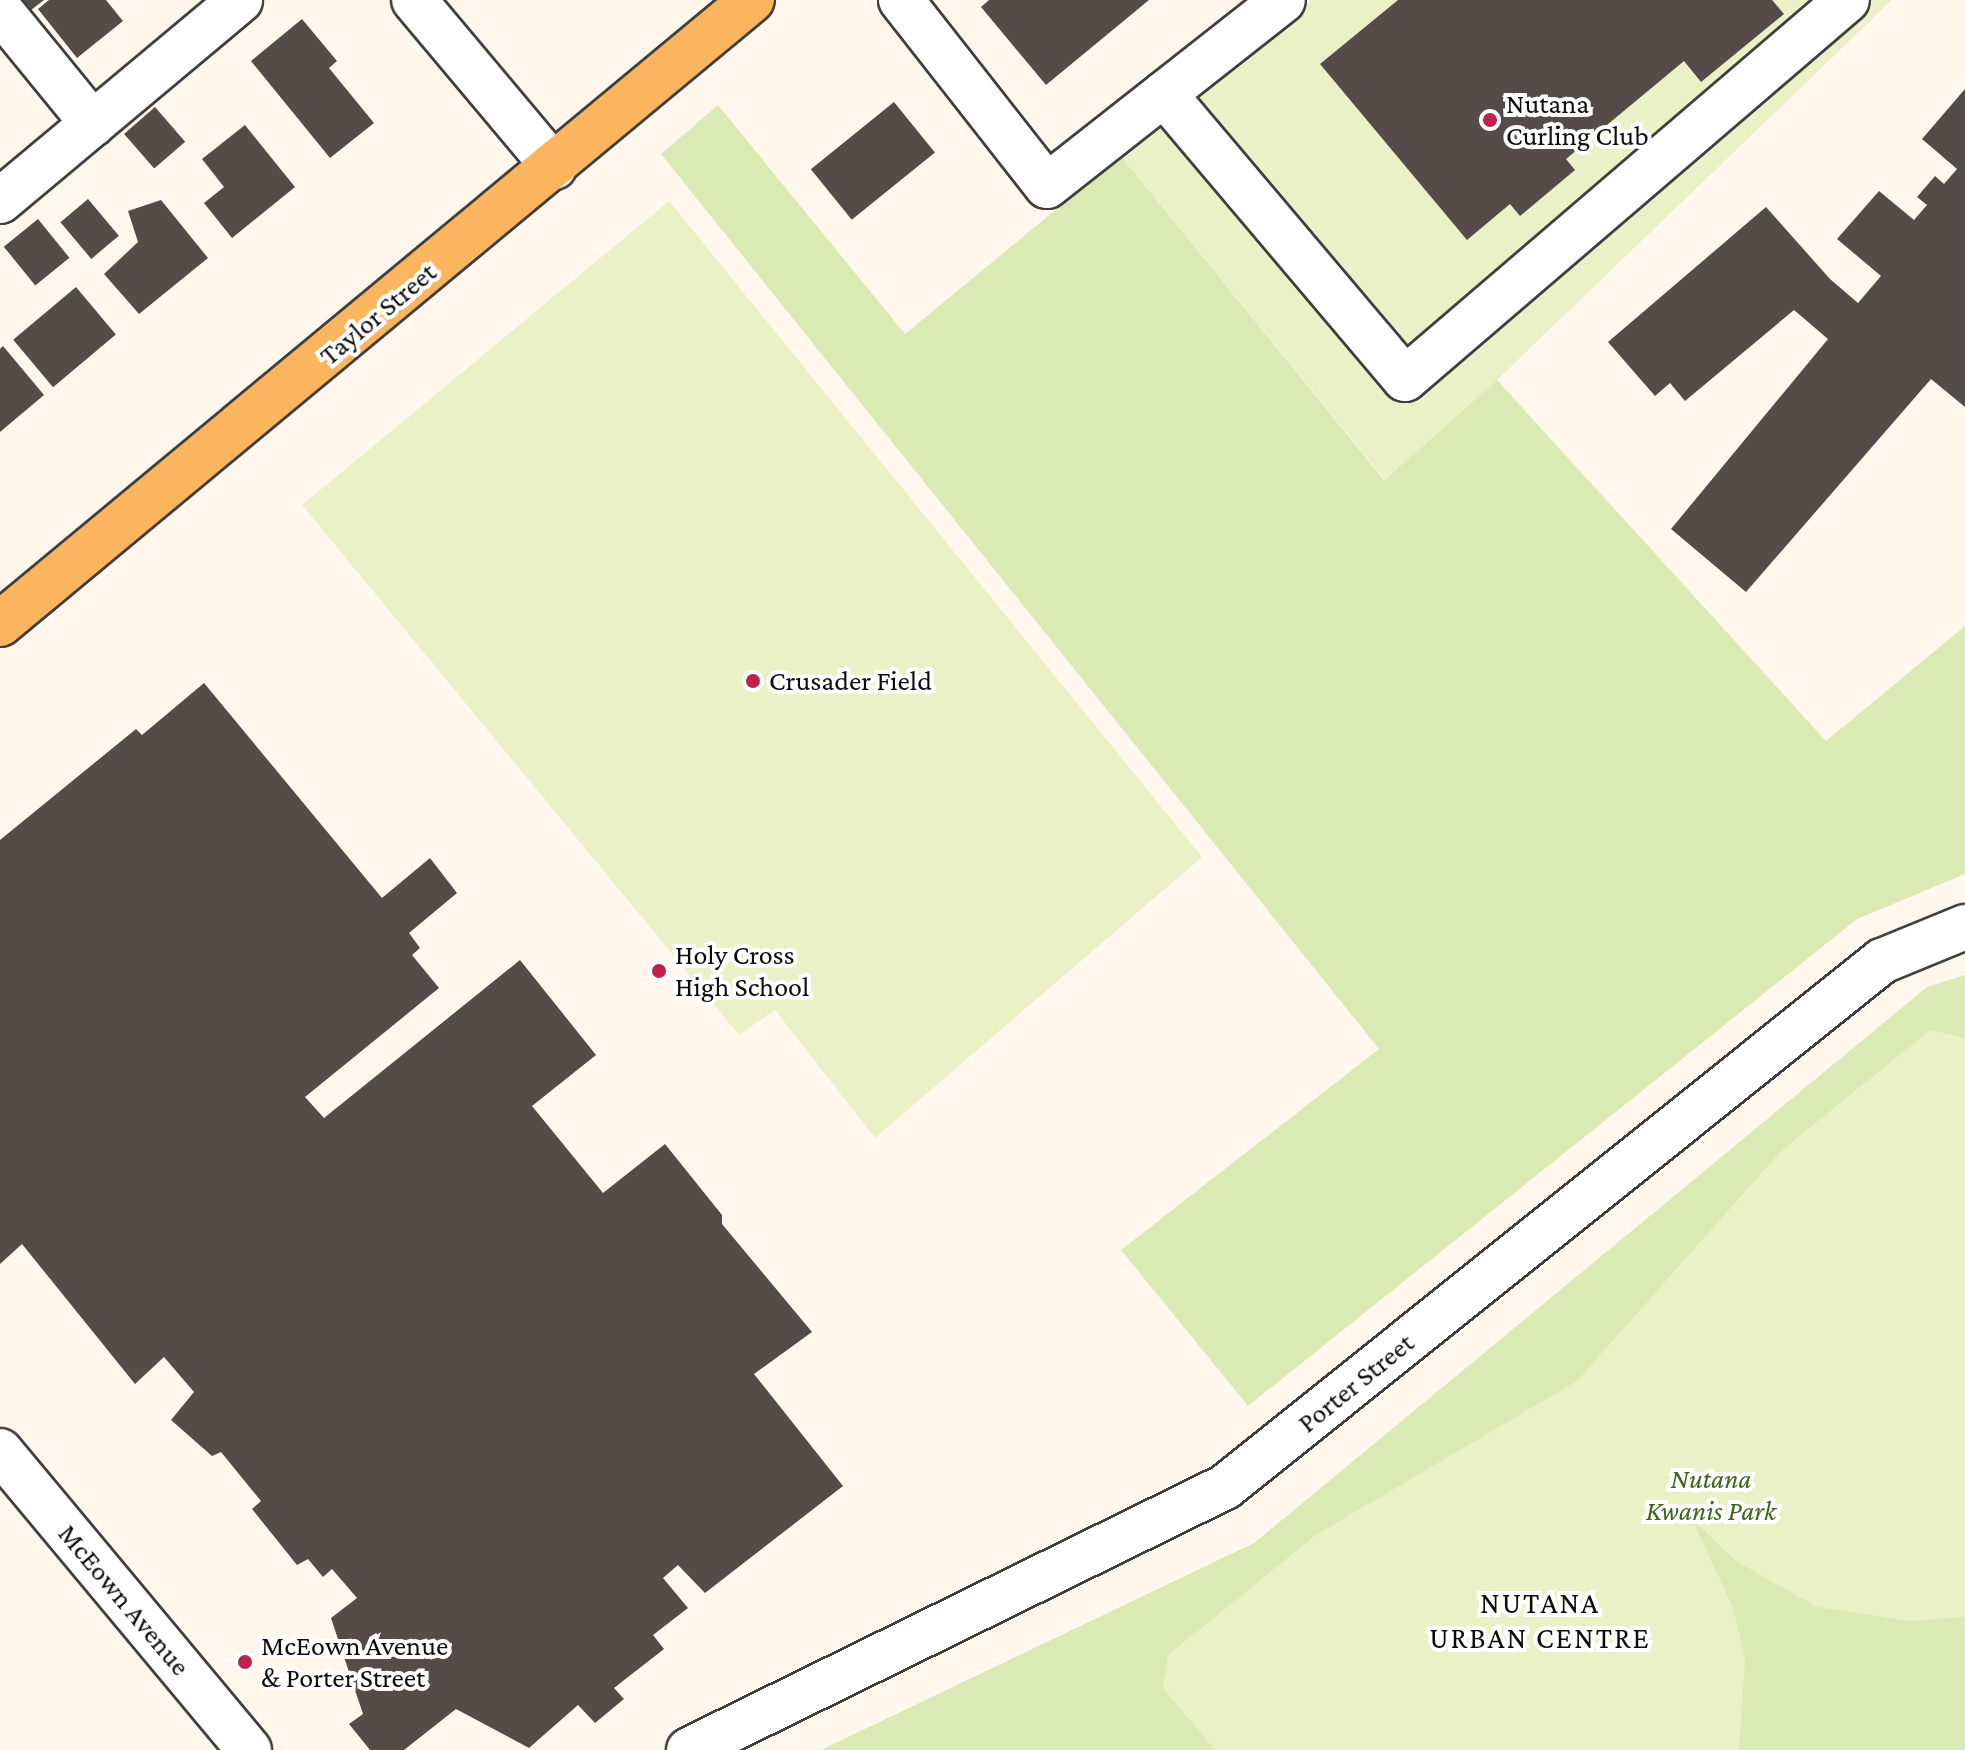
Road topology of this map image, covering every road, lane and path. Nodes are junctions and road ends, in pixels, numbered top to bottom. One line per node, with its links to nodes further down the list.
1 (240, 0): 9 (street)
2 (414, 0): 10 (street)
3 (752, 0): 10 (main road, Taylor Street)
4 (901, 0): 8 (street)
5 (1283, 0): 8 (street)
6 (1834, 4): 8 (street)
7 (0, 10): 9 (street)
8 (1164, 94)
9 (93, 124): 11 (street)
10 (554, 167): 12 (main road, Taylor Street)
11 (0, 201)
12 (0, 624)
13 (1965, 927): 16 (street, Porter Street)
14 (0, 1451): 15 (street, McEown Avenue)
15 (249, 1750)
16 (689, 1750)

